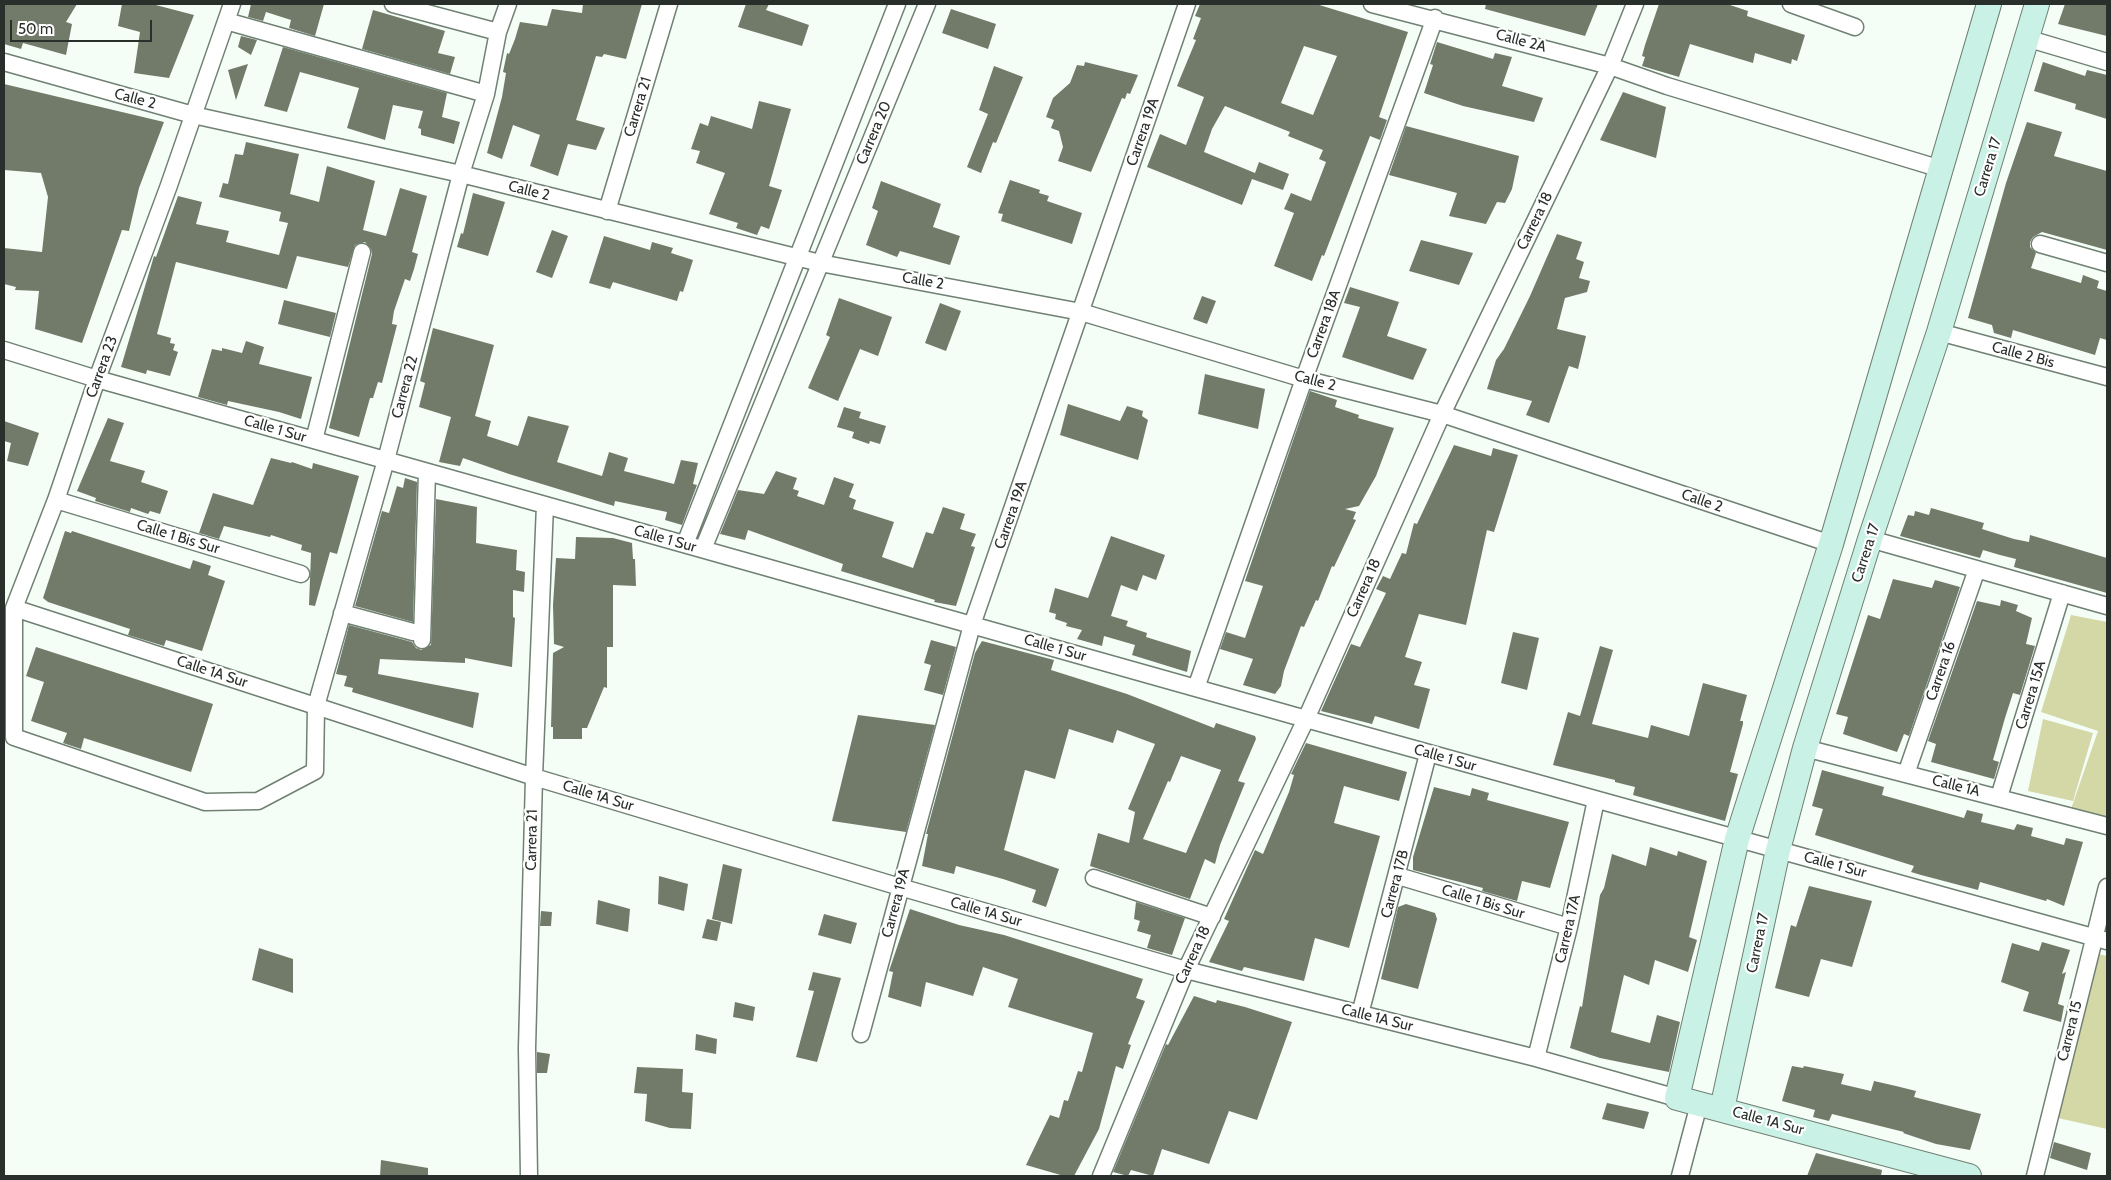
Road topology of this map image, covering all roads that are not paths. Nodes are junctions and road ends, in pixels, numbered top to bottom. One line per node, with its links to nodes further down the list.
1 (232, 4): 14 (street, Carrera 23)
2 (393, 4): 16 (street)
3 (508, 4): 16 (street, Carrera 22)
4 (669, 4): 25 (street, Carrera 21)
5 (897, 4): 28 (street, Carrera 20)
6 (927, 4): 29 (street, Carrera 20)
7 (1187, 4): 31 (street, Carrera 19A)
8 (1372, 4): 13 (street, Calle 2A)
9 (1635, 4): 20 (street, Carrera 18)
10 (1989, 4): 23 (street)
11 (2036, 4): 17 (street, Carrera 17)
12 (1797, 5): 15 (street)
13 (1435, 18): 20 (street, Calle 2A); 36 (street, Carrera 18A)
14 (226, 21): 21 (street); 22 (street, Carrera 23)
15 (1855, 27)
16 (498, 32): 21 (street, Carrera 22)
17 (2026, 38): 19 (street); 32 (street, Carrera 17)
18 (4, 62): 22 (street, Calle 2)
19 (2107, 62)
20 (1610, 66): 23 (street, Calle 2A); 37 (street, Carrera 18)
21 (486, 94): 24 (street, Carrera 22)
22 (193, 115): 24 (street, Calle 2); 35 (street, Carrera 23)
23 (1941, 169): 45 (street)
24 (461, 174): 25 (street, Calle 2); 39 (street, Carrera 22)
25 (607, 211): 28 (street, Calle 2)
26 (2040, 244): 30 (street)
27 (362, 252): 38 (street)
28 (799, 258): 29 (street, Calle 2); 44 (street, Carrera 20)
29 (820, 263): 31 (street, Calle 2); 46 (street, Carrera 20)
30 (2107, 263)
31 (1081, 312): 36 (street, Calle 2); 53 (street, Carrera 19A)
32 (1939, 332): 34 (street, Calle 2 Bis); 43 (street, Carrera 17)
33 (4, 350): 35 (street, Calle 1 Sur)
34 (2107, 377)
35 (97, 379): 38 (street, Calle 1 Sur); 41 (street, Carrera 23)
36 (1304, 379): 37 (street, Calle 2); 54 (street, Carrera 18A)
37 (1442, 414): 45 (street, Calle 2); 56 (street, Carrera 18)
38 (314, 440): 39 (street, Calle 1 Sur)
39 (386, 460): 40 (street, Calle 1 Sur); 52 (street, Carrera 22)
40 (427, 472): 42 (street, Calle 1 Sur); 52 (street)
41 (56, 500): 48 (street, Calle 1 Bis Sur); 51 (street, Carrera 23)
42 (545, 505): 44 (street, Calle 1 Sur); 61 (street, Carrera 21)
43 (1870, 540): 47 (street); 57 (street, Carrera 17)
44 (685, 544): 46 (street, Calle 1 Sur)
45 (1831, 544): 65 (street)
46 (703, 549): 53 (street, Calle 1 Sur)
47 (1977, 569): 49 (street); 60 (street, Carrera 16)
48 (301, 574)
49 (2062, 593): 50 (street); 62 (street, Carrera 15A)
50 (2107, 606)
51 (14, 608): 55 (street, Calle 1A Sur); 59 (street, Carrera 23)
52 (342, 613): 55 (street, Carrera 22)
53 (972, 625): 54 (street, Calle 1 Sur); 69 (street, Carrera 19A)
54 (1196, 688): 56 (street, Calle 1 Sur)
55 (316, 706): 59 (street, Carrera 22); 61 (street, Calle 1A Sur)
56 (1306, 719): 58 (street, Calle 1 Sur); 71 (street, Carrera 18)
57 (1805, 748): 60 (street, Calle 1A); 66 (street, Carrera 17)
58 (1428, 754): 63 (street, Calle 1 Sur); 67 (street, Carrera 17B)
59 (315, 771)
60 (1906, 774): 62 (street, Calle 1A)
61 (534, 777): 69 (street, Calle 1A Sur); 80 (street, Carrera 21)
62 (1999, 797): 64 (street, Calle 1A)
63 (1596, 800): 65 (street, Calle 1 Sur); 72 (street, Carrera 17A)
64 (2107, 826)
65 (1737, 839): 66 (street, Calle 1 Sur); 78 (street)
66 (1778, 850): 73 (street, Calle 1 Sur); 79 (street, Carrera 17)
67 (1398, 876): 72 (street, Calle 1 Bis Sur); 75 (street, Carrera 17B)
68 (1094, 878): 71 (street)
69 (900, 887): 74 (street, Calle 1A Sur); 76 (street, Carrera 19A)
70 (2107, 887): 73 (street, Carrera 15)
71 (1212, 917): 74 (street, Carrera 18)
72 (1569, 927): 77 (street, Carrera 17A)
73 (2100, 939): 84 (street, Carrera 15)
74 (1186, 970): 75 (street, Calle 1A Sur); 81 (street, Carrera 18)
75 (1360, 1014): 77 (street, Calle 1A Sur)
76 (861, 1034)
77 (1536, 1058): 78 (street, Calle 1A Sur)
78 (1688, 1101): 79 (street, Calle 1A Sur); 82 (street)
79 (1722, 1109): 83 (street, Calle 1A Sur)
80 (529, 1176)
81 (1101, 1176)
82 (1680, 1176)
83 (1969, 1176)
84 (2034, 1176)

